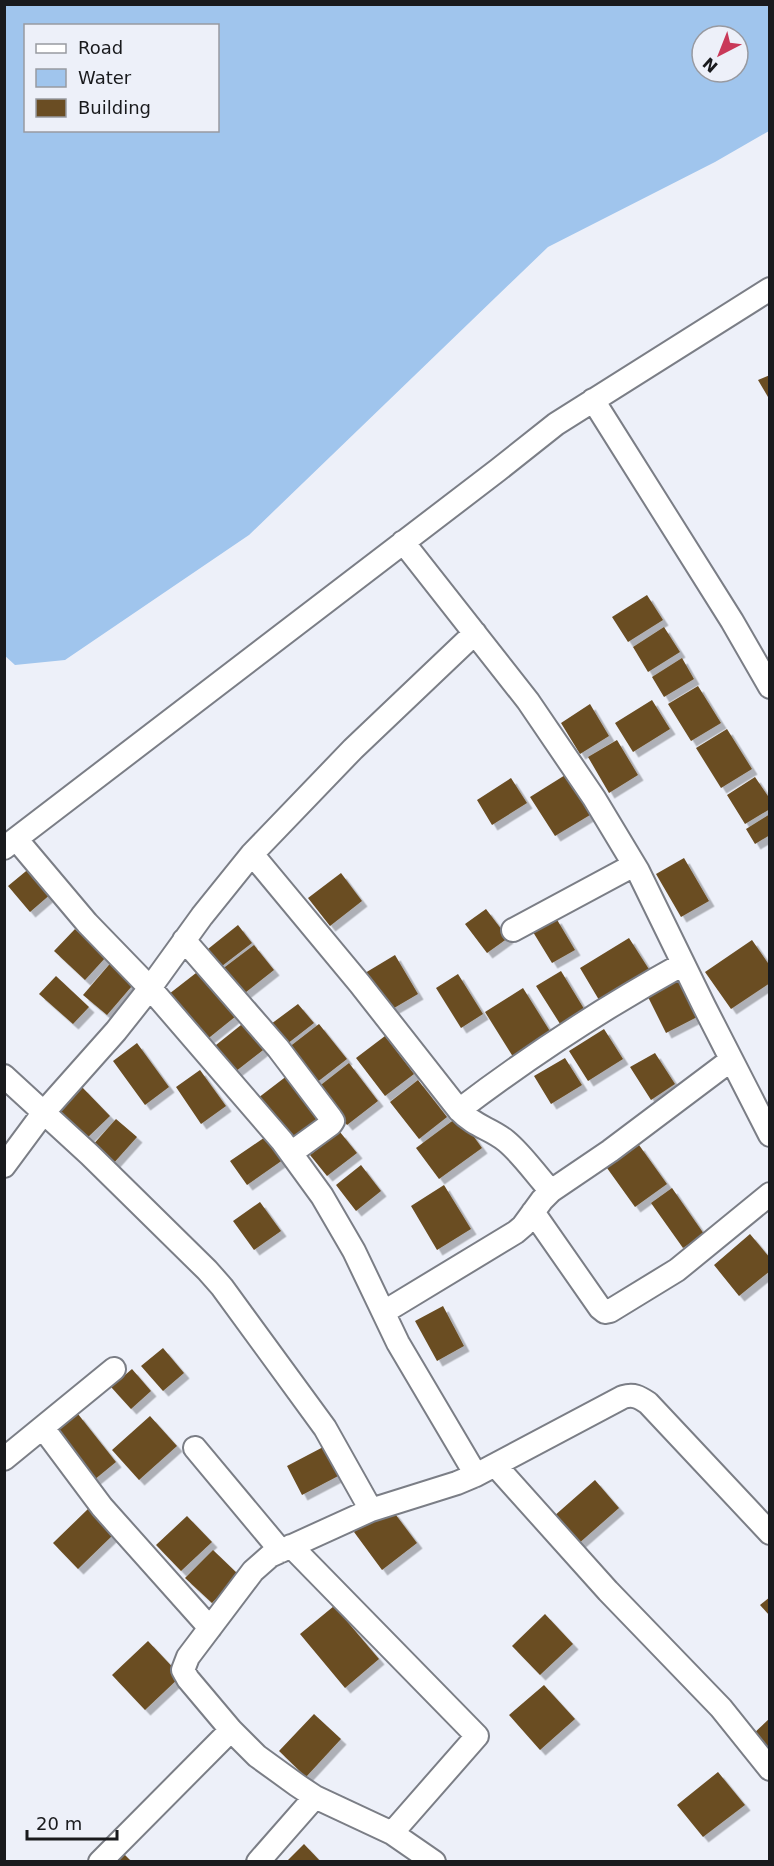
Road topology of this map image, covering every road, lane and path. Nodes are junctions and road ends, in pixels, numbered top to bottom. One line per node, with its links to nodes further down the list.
1 (770, 289): 2 (street)
2 (593, 400): 3 (street); 5 (street)
3 (403, 542): 4 (street); 6 (street)
4 (475, 633): 7 (street); 8 (street)
5 (770, 687)
6 (11, 844): 12 (street)
7 (252, 854): 10 (street); 15 (street)
8 (634, 865): 9 (street); 11 (street)
9 (513, 930)
10 (184, 940): 12 (street); 18 (street)
11 (683, 964): 13 (street); 15 (street)
12 (150, 988): 16 (street); 18 (street)
13 (731, 1060): 17 (street); 20 (street)
14 (4, 1076): 16 (street)
15 (459, 1110): 20 (street)
16 (44, 1112): 19 (street); 29 (street)
17 (770, 1135)
18 (291, 1153): 23 (street)
19 (4, 1166)
20 (551, 1191): 22 (street)
21 (770, 1194): 22 (street)
22 (533, 1212): 23 (street)
23 (384, 1312): 28 (street)
24 (114, 1369): 25 (street)
25 (43, 1428): 27 (street); 32 (street)
26 (195, 1448): 31 (street)
27 (4, 1459)
28 (485, 1470): 29 (street); 30 (street); 34 (street)
29 (371, 1510): 31 (street)
30 (770, 1533)
31 (286, 1548): 32 (street); 36 (street)
32 (210, 1628): 33 (street)
33 (231, 1730): 35 (street); 37 (street)
34 (770, 1769)
35 (315, 1797): 36 (street); 38 (street)
36 (392, 1833): 39 (street)
37 (100, 1862)
38 (258, 1862)
39 (434, 1862)

